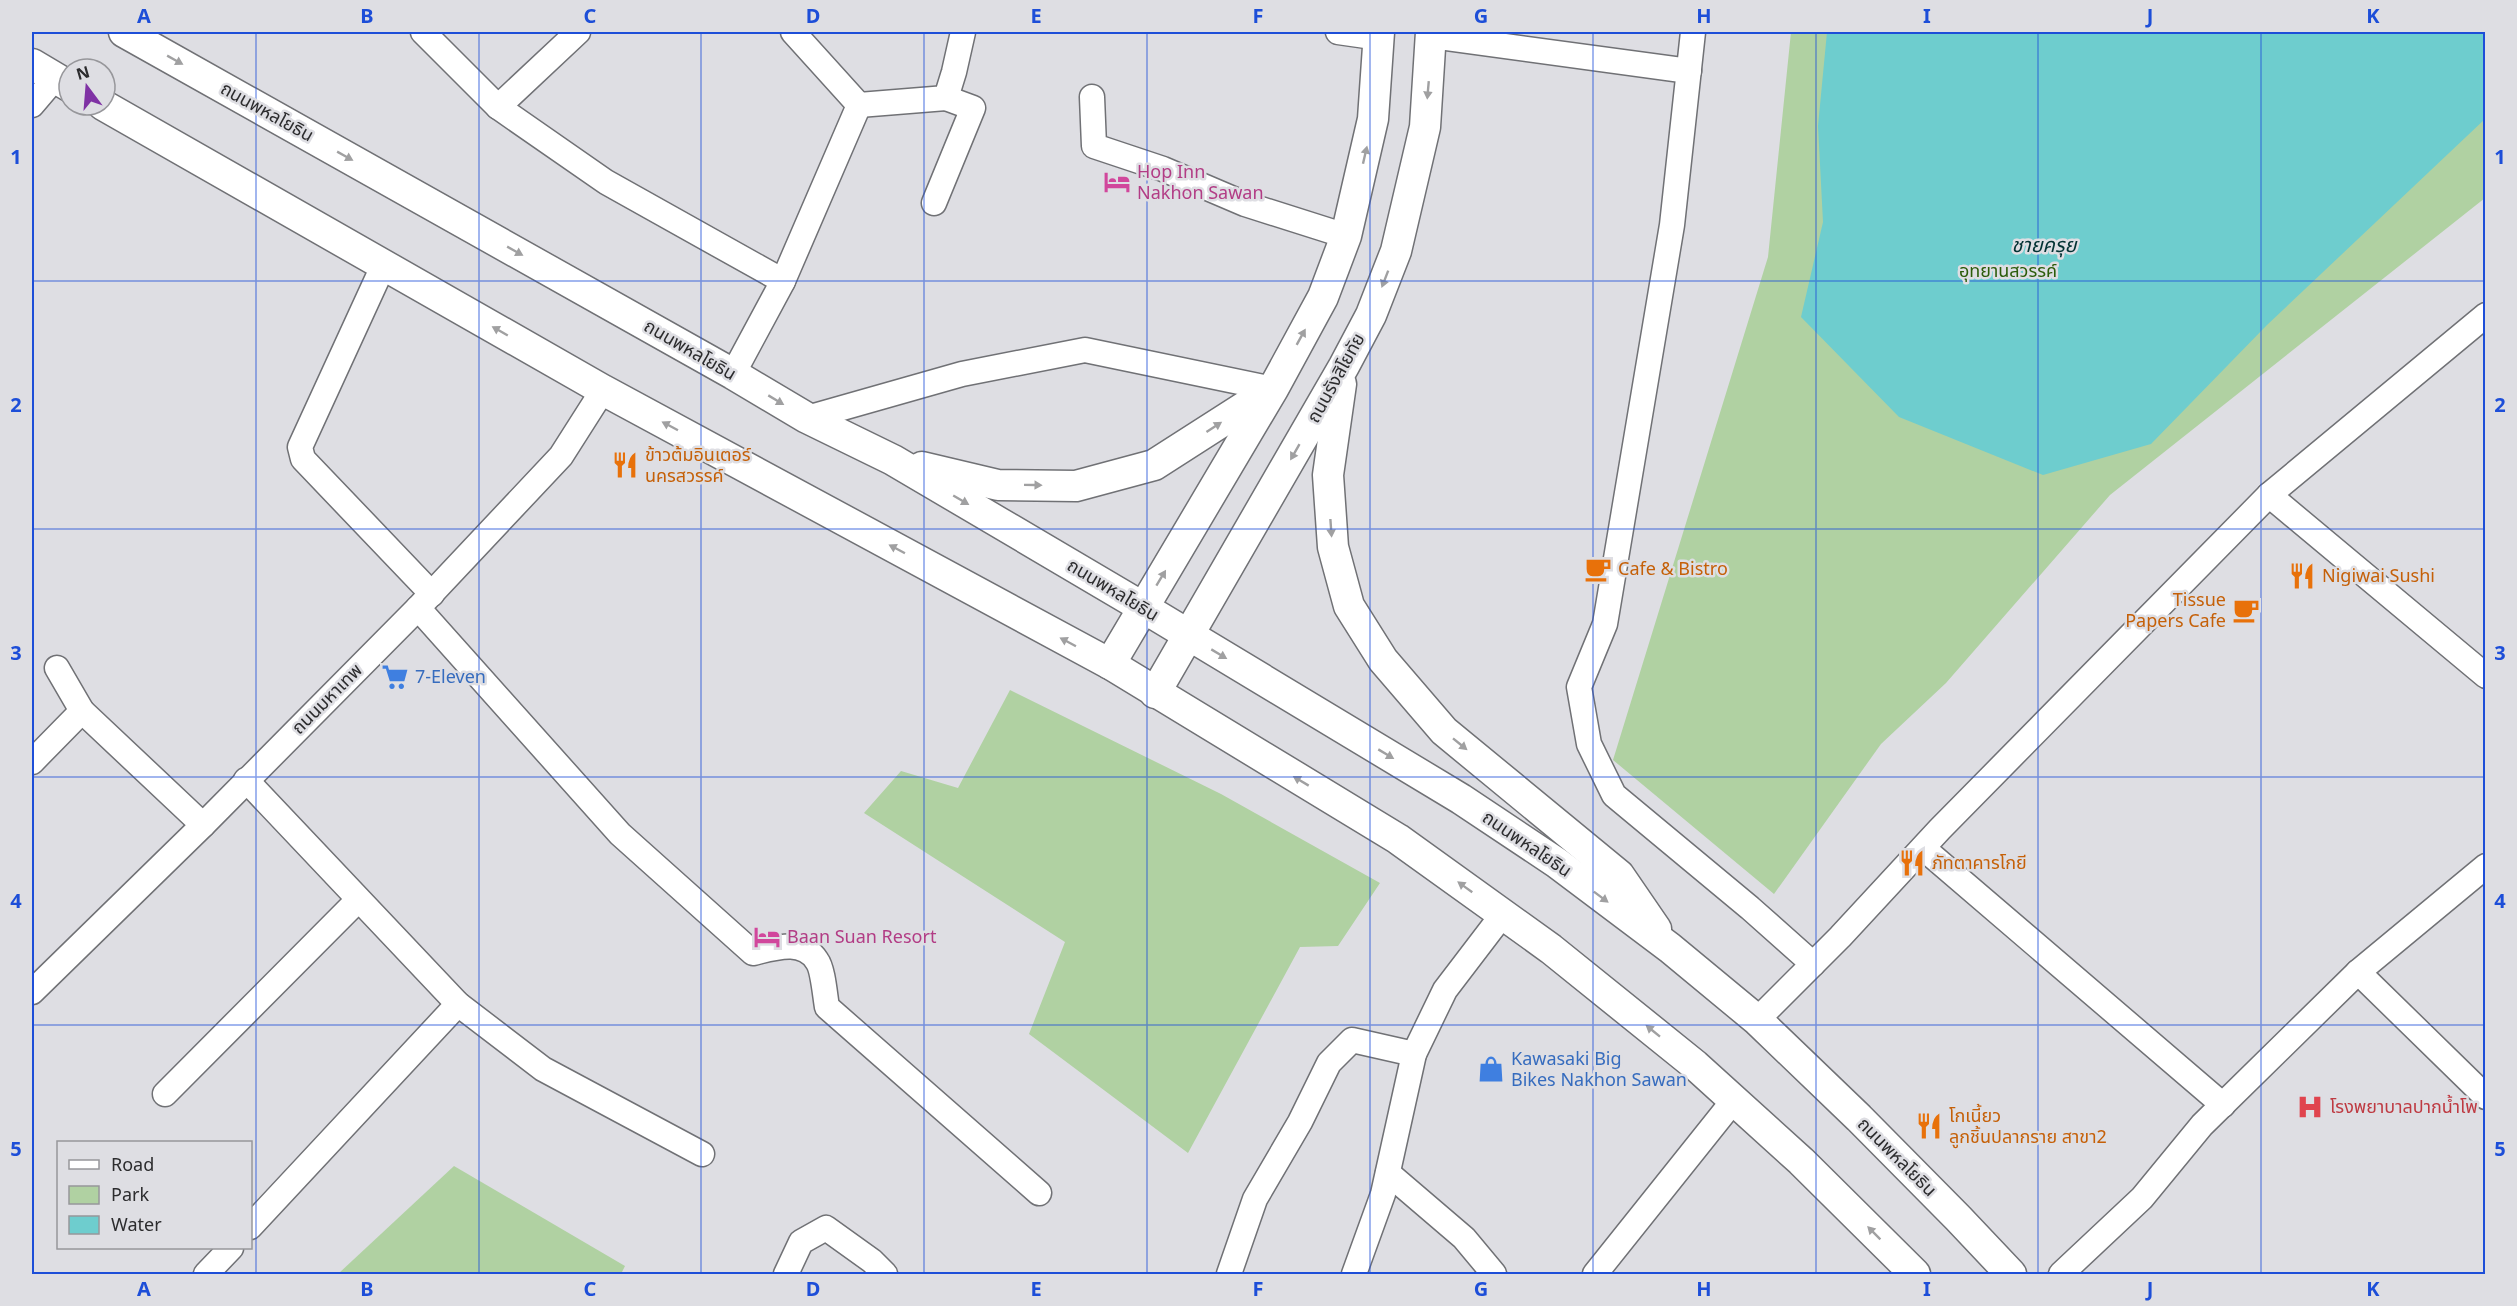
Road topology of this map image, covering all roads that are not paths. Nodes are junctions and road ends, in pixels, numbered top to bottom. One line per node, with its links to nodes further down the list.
1 (124, 32): 24 (main road, ถนนพหลโยธิน, one-way to 24)
2 (423, 32): 16 (street)
3 (578, 32): 16 (street)
4 (793, 32): 15 (street)
5 (963, 32): 13 (street)
6 (1338, 32): 9 (street)
7 (1693, 32): 10 (street)
8 (1432, 34): 10 (street); 23 (main road, ถนนรังสิโยทัย, one-way to 23)
9 (1380, 35): 19 (main road, one-way to 9)
10 (1689, 71): 46 (street)
11 (52, 76): 14 (street)
12 (1092, 97): 19 (street)
13 (946, 98): 15 (street); 18 (street)
14 (32, 105)
15 (859, 105): 21 (street)
16 (498, 107): 21 (street)
17 (117, 113): 20 (main road)
18 (934, 202)
19 (1346, 236): 25 (main road, one-way to 19)
20 (384, 264): 26 (main road, one-way to 20); 30 (street)
21 (783, 281): 24 (street)
22 (2486, 315): 29 (street)
23 (1344, 366): 32 (main road, ถนนรังสิโยทัย, one-way to 32); 45 (main road, one-way to 45)
24 (733, 374): 27 (main road, ถนนพหลโยธิน, one-way to 27)
25 (1273, 389): 27 (street); 28 (main road, one-way to 25); 31 (main road, one-way to 25)
26 (603, 390): 30 (street, ถนนมหาเทพ); 33 (main road, one-way to 26)
27 (807, 418): 28 (main road, ถนนพหลโยธิน)
28 (893, 460): 31 (main road, ถนนพหลโยธิน, one-way to 31)
29 (2269, 495): 35 (street); 41 (street)
30 (425, 601): 39 (street, ถนนมหาเทพ); 58 (street)
31 (1144, 608): 32 (main road, ถนนพหลโยธิน); 33 (main road)
32 (1188, 636): 36 (main road, ถนนรังสิโยทัย); 45 (main road, ถนนพหลโยธิน, one-way to 45)
33 (1110, 664): 36 (main road)
34 (57, 668): 37 (street)
35 (2486, 676)
36 (1155, 693): 44 (main road, one-way to 36)
37 (82, 711): 38 (street); 40 (street)
38 (32, 762)
39 (246, 780): 40 (street, ถนนมหาเทพ); 43 (street)
40 (203, 825): 48 (street, ถนนมหาเทพ)
41 (1923, 848): 46 (street); 55 (street)
42 (2486, 866): 47 (street)
43 (358, 900): 49 (street); 52 (street)
44 (1503, 914): 51 (street); 54 (main road, one-way to 44)
45 (1670, 948): 50 (main road, ถนนพหลโยธิน)
46 (1813, 964): 50 (street)
47 (2358, 972): 53 (street); 55 (street)
48 (32, 992)
49 (458, 1004): 56 (street); 59 (street)
50 (1757, 1020): 69 (main road, ถนนพหลโยธิน)
51 (1414, 1054): 57 (street); 64 (street)
52 (165, 1094)
53 (2486, 1097)
54 (1734, 1100): 67 (street); 68 (main road, one-way to 54)
55 (2223, 1105): 70 (street)
56 (702, 1154)
57 (1388, 1173): 65 (street); 66 (street)
58 (1039, 1193)
59 (252, 1225)
60 (230, 1249): 61 (street)
61 (206, 1275)
62 (786, 1275): 63 (street)
63 (885, 1275)
64 (1229, 1275)
65 (1354, 1275)
66 (1494, 1275)
67 (1595, 1275)
68 (1916, 1275)
69 (2011, 1275)
70 (2061, 1275)

